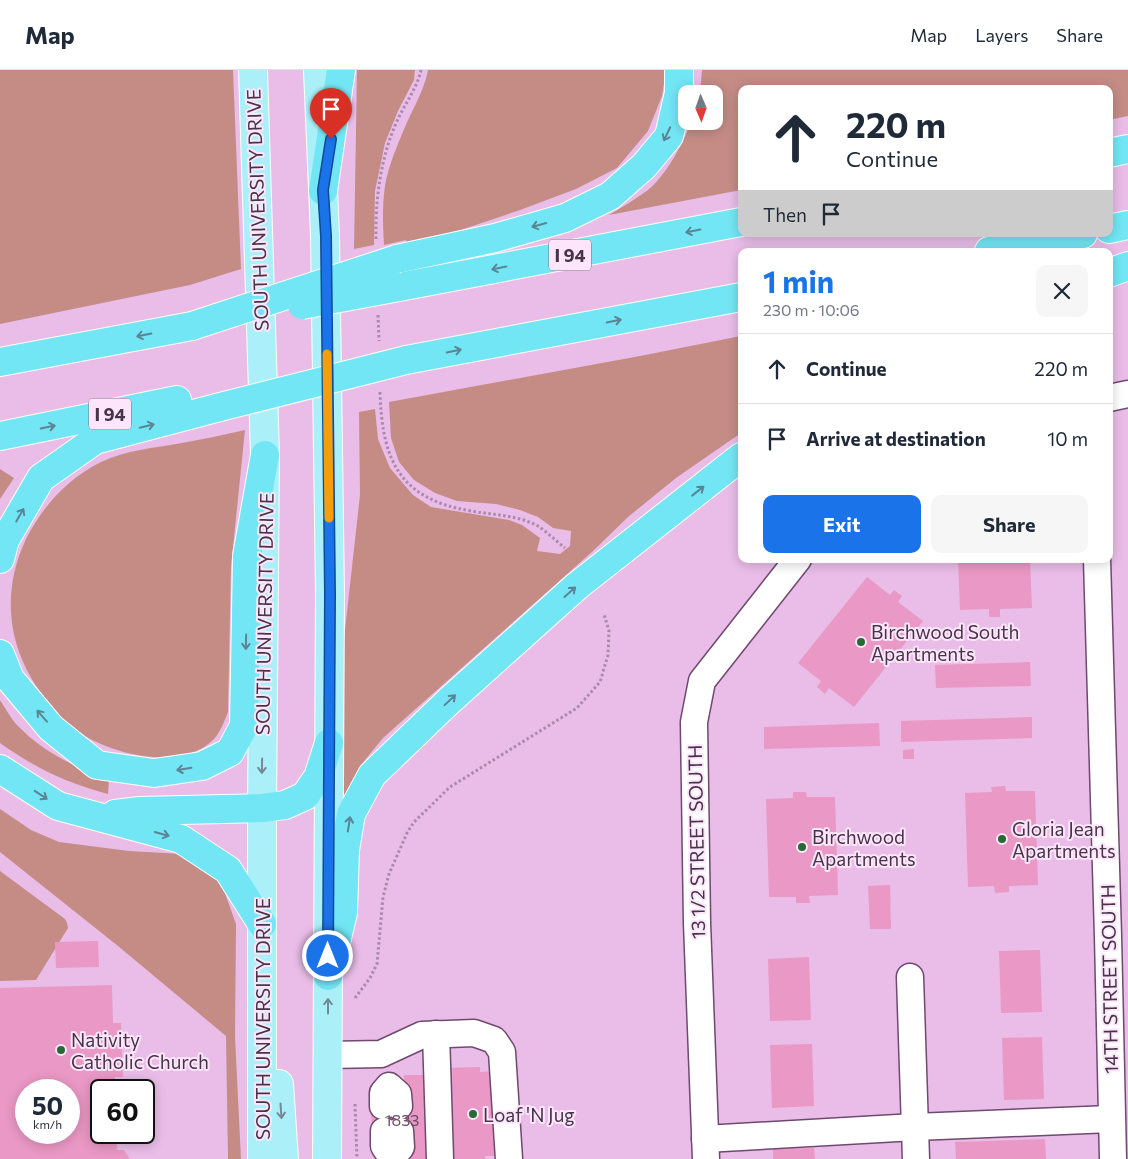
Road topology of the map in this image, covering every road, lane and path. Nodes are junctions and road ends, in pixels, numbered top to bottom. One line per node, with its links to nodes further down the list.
1 (252, 70): 22 (main road, SOUTH UNIVERSITY DRIVE)
2 (318, 70): 7 (main road)
3 (341, 70): 7 (highway)
4 (679, 70): 16 (highway, one-way to 16, bridge)
5 (1128, 149): 6 (highway)
6 (1113, 152)
7 (323, 190): 29 (main road)
8 (738, 223): 16 (highway, I 94, one-way to 16, bridge)
9 (1128, 225): 10 (highway)
10 (1113, 228)
11 (1066, 237): 12 (highway)
12 (1006, 248)
13 (1128, 266): 14 (highway)
14 (1113, 272)
15 (738, 298): 20 (highway, I 94, one-way to 15, bridge)
16 (192, 326): 17 (highway, I 94, one-way to 17)
17 (0, 362)
18 (1128, 394): 19 (street)
19 (1113, 397)
20 (220, 400): 21 (highway, I 94, one-way to 20); 24 (highway, one-way to 20)
21 (0, 436)
22 (265, 455): 28 (highway, one-way to 28); 31 (main road, SOUTH UNIVERSITY DRIVE, one-way to 31)
23 (738, 459): 34 (highway, one-way to 23)
24 (0, 559)
25 (795, 563): 43 (street, 13 1/2 STREET SOUTH)
26 (1097, 563): 41 (street, 14TH STREET SOUTH)
27 (604, 614): 36 (path)
28 (0, 654)
29 (329, 743): 31 (highway); 34 (main road)
30 (0, 769): 32 (highway, one-way to 32)
31 (262, 808): 32 (highway); 33 (main road, SOUTH UNIVERSITY DRIVE)
32 (98, 816): 33 (highway, one-way to 33)
33 (262, 924): 44 (main road, SOUTH UNIVERSITY DRIVE); 45 (main road, one-way to 45)
34 (328, 976): 39 (main road, one-way to 34)
35 (910, 978): 42 (street)
36 (354, 1006)
37 (436, 1034): 38 (street); 49 (street); 50 (street)
38 (389, 1050): 39 (street); 48 (street)
39 (328, 1055): 46 (main road)
40 (355, 1102): 47 (path)
41 (1112, 1119): 42 (street); 52 (street, 14TH STREET SOUTH)
42 (915, 1127): 43 (street); 51 (street)
43 (706, 1149)
44 (262, 1159)
45 (284, 1159)
46 (327, 1159)
47 (357, 1159)
48 (392, 1159)
49 (440, 1159)
50 (509, 1159)
51 (916, 1159)
52 (1113, 1159)

